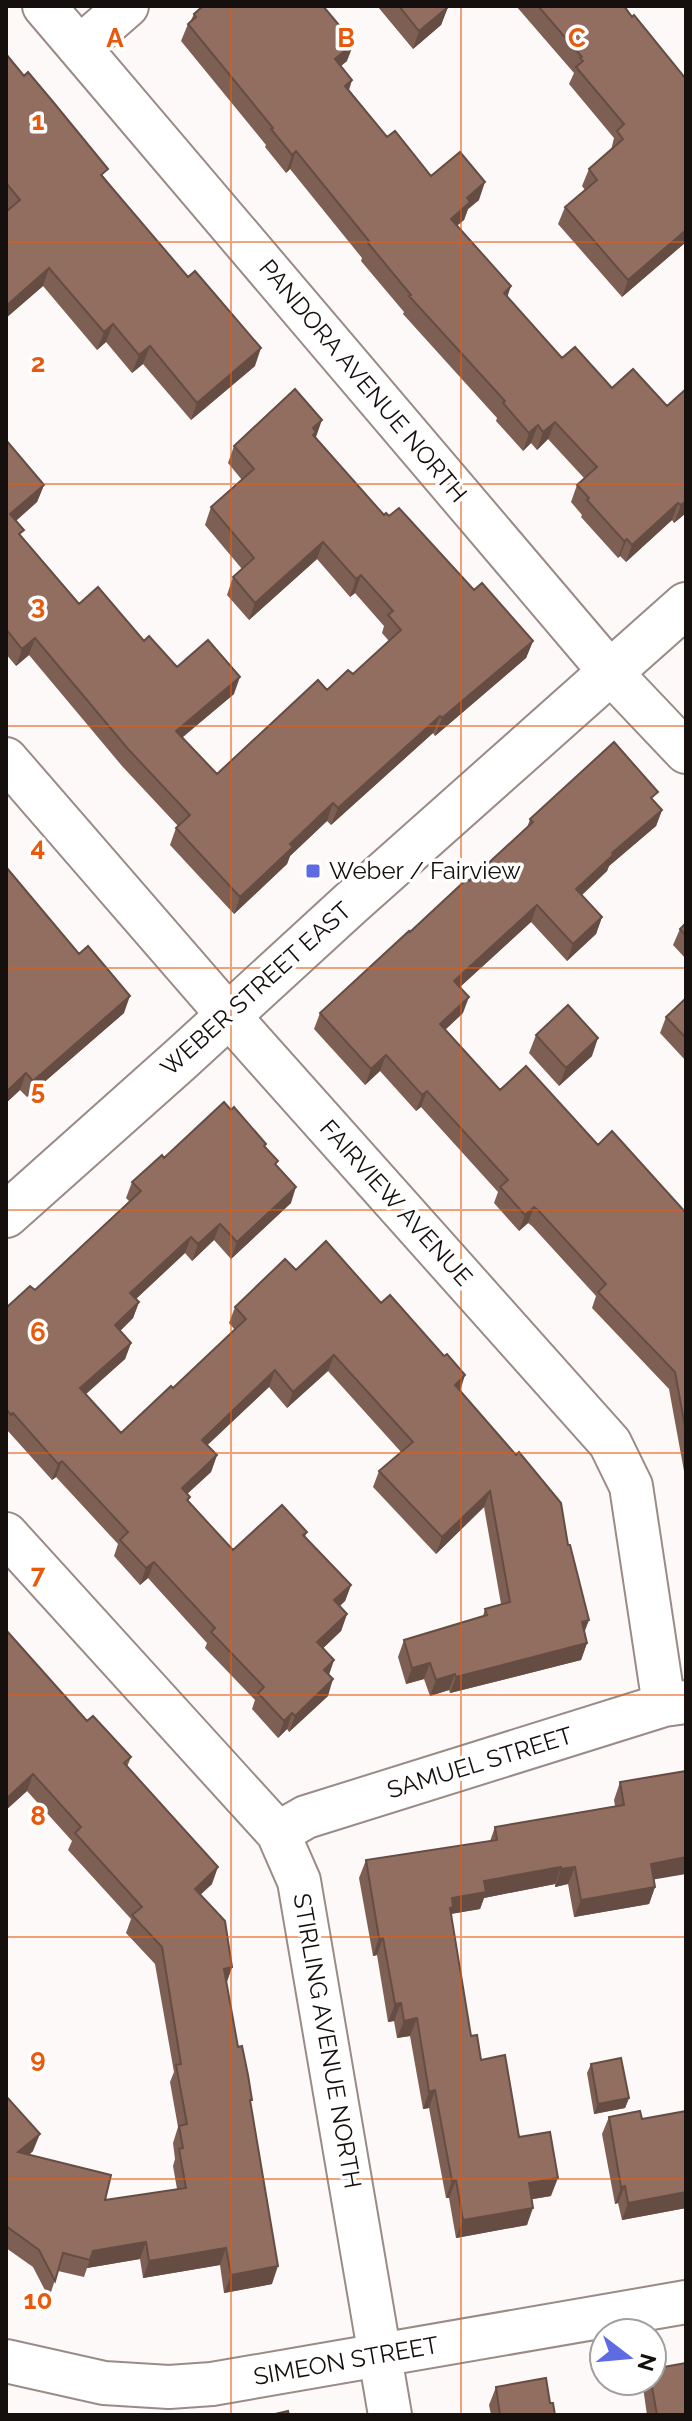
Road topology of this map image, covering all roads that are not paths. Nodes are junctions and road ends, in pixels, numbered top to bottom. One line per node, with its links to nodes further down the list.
1 (44, 6): 3 (street, PANDORA AVENUE NORTH)
2 (127, 6): 3 (street)
3 (80, 47): 5 (street, PANDORA AVENUE NORTH)
4 (686, 605): 5 (main road, WEBER STREET EAST)
5 (611, 673): 6 (street, PANDORA AVENUE NORTH); 8 (main road, WEBER STREET EAST)
6 (686, 752)
7 (6, 759): 8 (street, FAIRVIEW AVENUE)
8 (228, 1015): 9 (main road, WEBER STREET EAST); 11 (street, FAIRVIEW AVENUE)
9 (6, 1215)
10 (6, 1534): 12 (street, STIRLING AVENUE NORTH)
11 (675, 1704): 12 (street, SAMUEL STREET)
12 (278, 1833): 14 (street, STIRLING AVENUE NORTH)
13 (686, 2302): 14 (street, SIMEON STREET)
14 (381, 2356): 15 (street, SIMEON STREET); 16 (street, STIRLING AVENUE NORTH)
15 (6, 2361)
16 (390, 2415)

